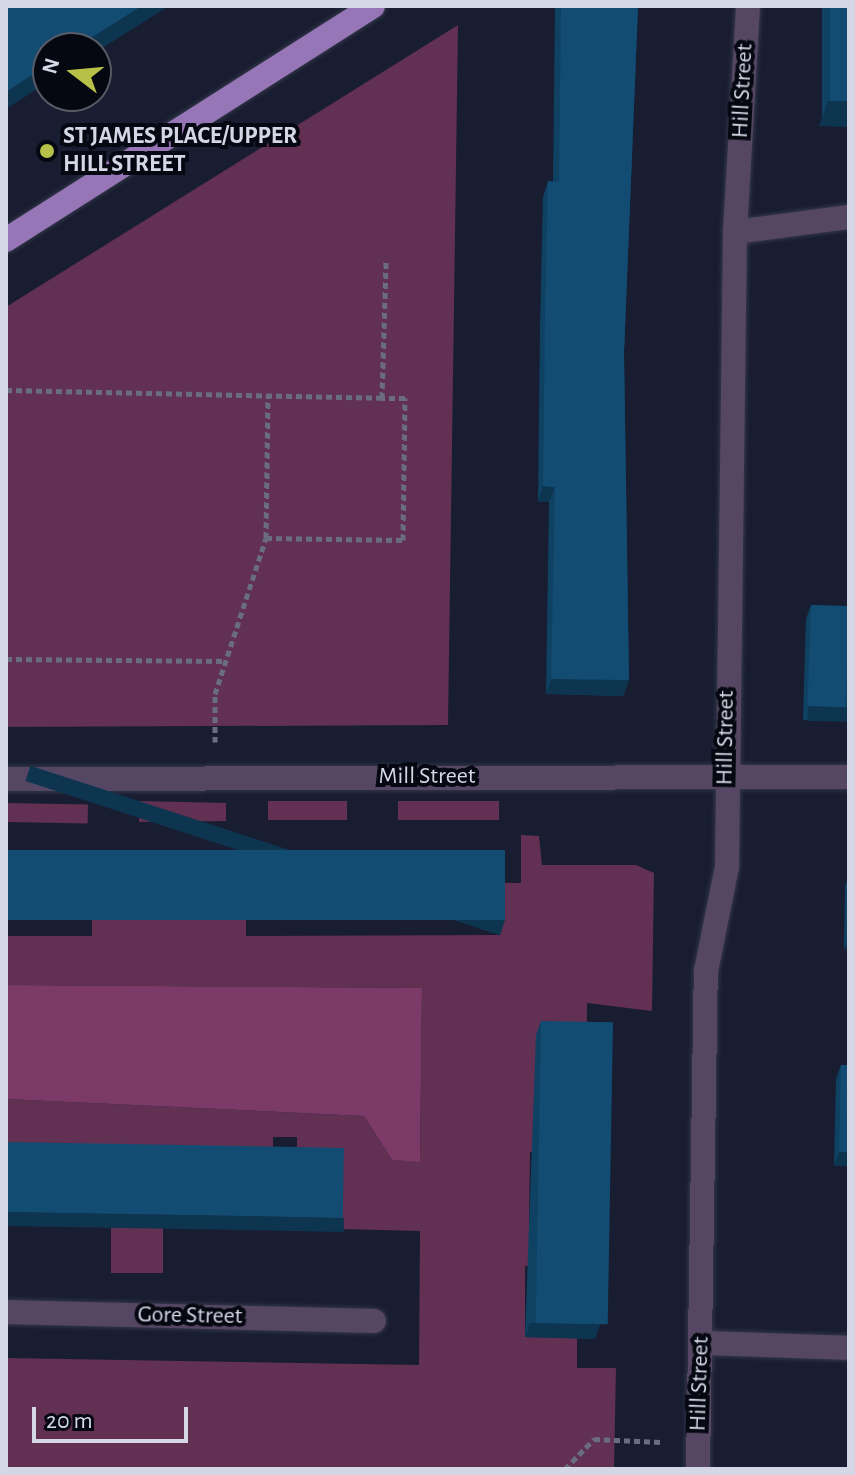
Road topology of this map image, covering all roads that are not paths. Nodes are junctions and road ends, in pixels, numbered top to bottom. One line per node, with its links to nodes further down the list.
1 (373, 6): 5 (highway)
2 (748, 6): 4 (street, Hill Street)
3 (849, 217): 4 (street)
4 (735, 232): 6 (street, Hill Street)
5 (6, 240)
6 (725, 776): 7 (street, Mill Street); 8 (street, Mill Street); 11 (street, Hill Street)
7 (849, 777)
8 (6, 779)
9 (6, 1312): 10 (street, Gore Street)
10 (374, 1321)
11 (702, 1343): 12 (street); 13 (street, Hill Street)
12 (849, 1348)
13 (698, 1469)

